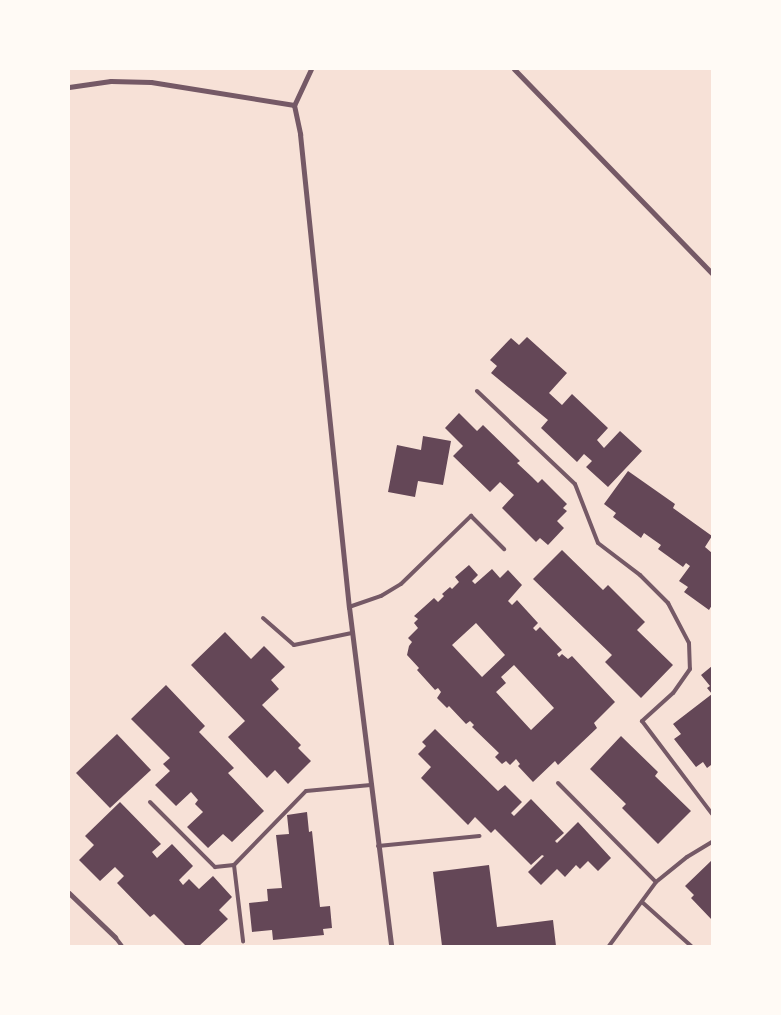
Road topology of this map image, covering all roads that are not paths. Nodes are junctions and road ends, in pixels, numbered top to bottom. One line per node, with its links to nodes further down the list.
1 (311, 69): 4 (street)
2 (514, 69): 5 (street)
3 (69, 87): 4 (street)
4 (294, 105): 8 (street)
5 (712, 273)
6 (477, 391): 14 (lane)
7 (504, 549): 8 (lane)
8 (349, 607): 10 (street)
9 (263, 618): 10 (lane)
10 (352, 633): 12 (street)
11 (558, 782): 19 (lane)
12 (371, 786): 17 (street); 18 (lane)
13 (150, 802): 18 (lane)
14 (712, 814)
15 (480, 836): 17 (lane)
16 (712, 842): 19 (lane)
17 (378, 846): 25 (street)
18 (234, 866): 23 (lane)
19 (656, 882): 21 (lane)
20 (69, 893): 22 (street)
21 (642, 902): 26 (lane); 27 (lane)
22 (114, 937): 24 (lane)
23 (243, 941)
24 (122, 946)
25 (391, 946)
26 (609, 946)
27 (691, 946)

